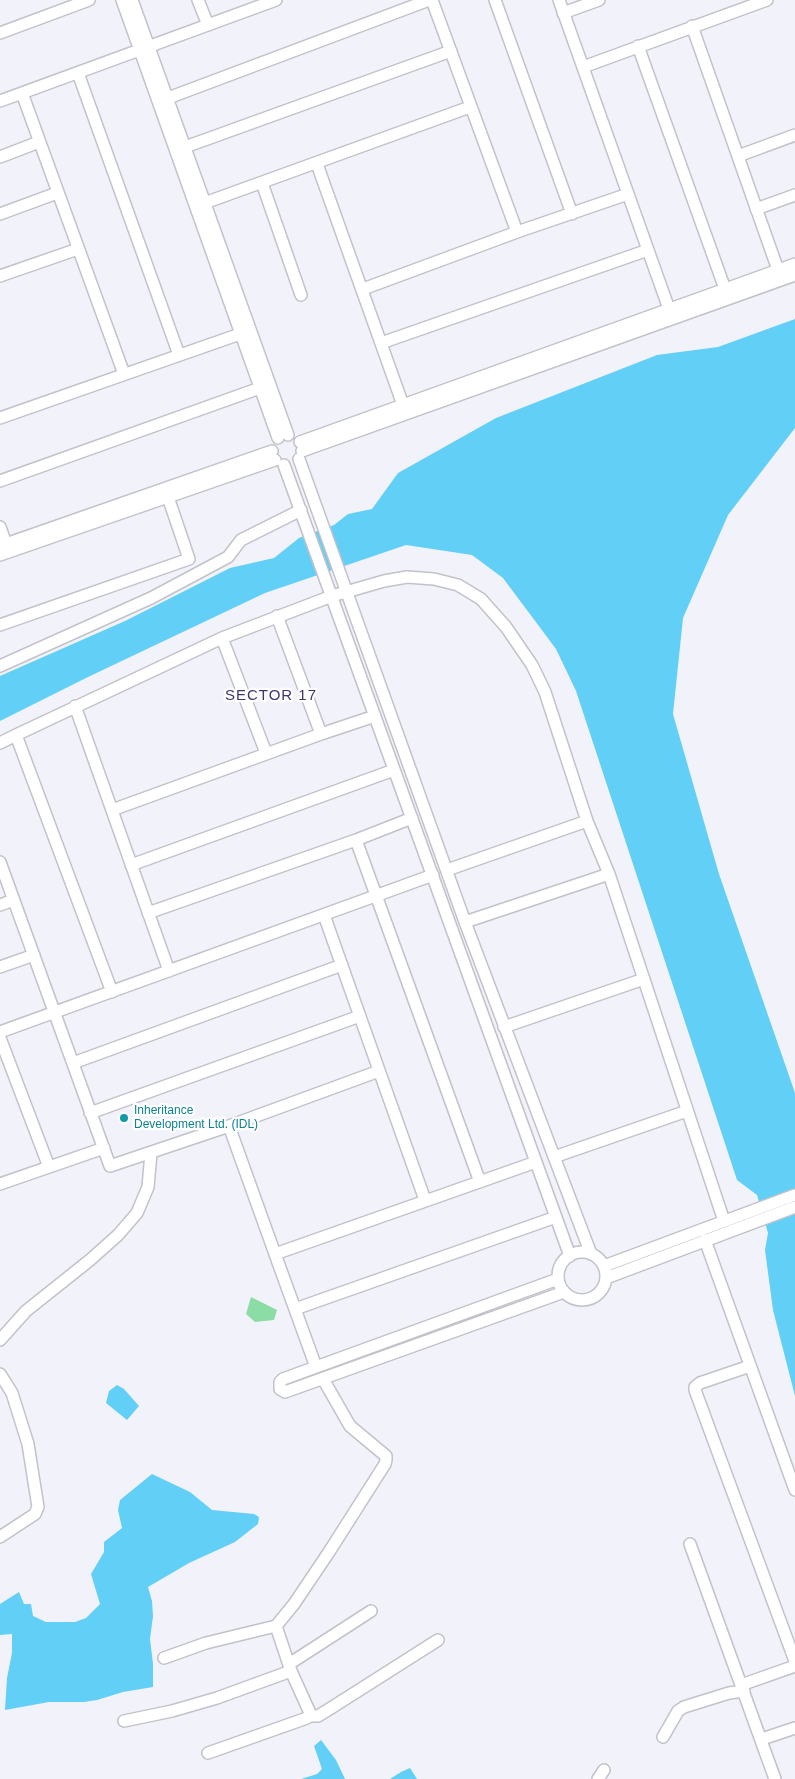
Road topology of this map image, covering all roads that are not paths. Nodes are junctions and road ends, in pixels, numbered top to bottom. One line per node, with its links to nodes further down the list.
1 (89, 0): 15 (street)
2 (122, 0): 17 (street)
3 (132, 0): 17 (street)
4 (198, 0): 13 (street)
5 (276, 0): 11 (street)
6 (431, 0): 18 (street); 22 (street)
7 (495, 0): 38 (street)
8 (559, 0): 12 (street)
9 (599, 0): 12 (street)
10 (767, 0): 14 (street)
11 (261, 2): 13 (street)
12 (563, 12): 19 (street)
13 (208, 25): 17 (street)
14 (692, 26): 16 (street); 29 (street)
15 (0, 33)
16 (638, 46): 19 (street); 47 (street)
17 (144, 49): 20 (street); 22 (street); 35 (street)
18 (451, 51): 24 (street); 27 (street)
19 (583, 67): 33 (street)
20 (78, 73): 21 (street); 52 (street)
21 (22, 93): 23 (street); 26 (street)
22 (168, 98): 27 (street)
23 (0, 101)
24 (470, 107): 30 (street); 39 (street)
25 (795, 136): 29 (street)
26 (39, 142): 28 (street); 32 (street)
27 (185, 147): 35 (street)
28 (0, 156)
29 (738, 156): 36 (street)
30 (317, 164): 31 (street); 46 (street)
31 (262, 183): 35 (street); 48 (street)
32 (57, 193): 37 (street); 40 (street)
33 (628, 194): 38 (street); 41 (street)
34 (795, 195): 36 (street)
35 (201, 205): 50 (street); 57 (street)
36 (756, 209): 43 (street)
37 (0, 214)
38 (572, 214): 39 (street)
39 (517, 232): 46 (street)
40 (78, 249): 45 (street); 53 (street)
41 (648, 250): 49 (street); 51 (street)
42 (795, 264): 43 (street)
43 (778, 270): 47 (street)
44 (795, 275): 58 (street)
45 (0, 276)
46 (363, 289): 51 (street)
47 (725, 289): 49 (street)
48 (301, 295)
49 (669, 309): 55 (street)
50 (240, 334): 52 (street); 54 (street)
51 (381, 343): 55 (street)
52 (179, 355): 53 (street)
53 (124, 374): 56 (street)
54 (260, 388): 57 (street); 60 (street)
55 (403, 405): 58 (street)
56 (0, 418)
57 (283, 437): 58 (street); 59 (street)
58 (300, 451): 59 (street); 66 (street)
59 (277, 459): 61 (street); 62 (street); 64 (street)
60 (0, 481)
61 (168, 497): 65 (street); 69 (street)
62 (301, 510): 67 (street); 71 (street)
63 (0, 527): 64 (street)
64 (3, 545)
65 (0, 555)
66 (345, 590): 67 (street); 81 (street); 85 (street)
67 (331, 594): 68 (street); 73 (street)
68 (276, 616): 70 (street); 74 (street)
69 (0, 625)
70 (222, 638): 72 (street); 77 (street)
71 (0, 666)
72 (75, 706): 75 (street); 79 (street)
73 (375, 716): 74 (street); 78 (street)
74 (320, 734): 77 (street)
75 (16, 735): 76 (street); 99 (street)
76 (0, 743)
77 (266, 754): 79 (street)
78 (394, 770): 80 (street); 84 (street)
79 (112, 810): 84 (street)
80 (412, 818): 82 (street); 87 (street)
81 (587, 821): 85 (street); 86 (street)
82 (356, 840): 88 (street); 91 (street)
83 (0, 862): 89 (street)
84 (131, 865): 91 (street)
85 (447, 870): 93 (street)
86 (609, 874): 93 (street); 98 (street)
87 (433, 875): 88 (street); 113 (street)
88 (377, 896): 92 (street); 115 (street)
89 (14, 900): 90 (street); 94 (street)
90 (0, 905)
91 (148, 913): 97 (street)
92 (324, 915): 95 (street); 97 (street)
93 (465, 922): 102 (street)
94 (34, 955): 96 (street); 100 (street)
95 (342, 965): 101 (street); 105 (street)
96 (0, 967)
97 (169, 971): 99 (street)
98 (644, 979): 102 (street); 107 (street)
99 (112, 992): 100 (street)
100 (55, 1012): 103 (street); 105 (street)
101 (360, 1016): 106 (street); 108 (street)
102 (504, 1027): 112 (street)
103 (0, 1032)
104 (0, 1038): 114 (street)
105 (74, 1063): 108 (street)
106 (379, 1071): 109 (street); 118 (street)
107 (687, 1111): 112 (street); 121 (street)
108 (90, 1112): 110 (street)
109 (229, 1126): 111 (street); 124 (street)
110 (104, 1148): 111 (street); 114 (street)
111 (152, 1153): 131 (street)
112 (554, 1157): 125 (street)
113 (536, 1162): 115 (street); 120 (street)
114 (49, 1167): 116 (street)
115 (480, 1182): 118 (street)
116 (0, 1184)
117 (795, 1195): 122 (street)
118 (425, 1200): 124 (street)
119 (795, 1207): 122 (street)
120 (556, 1217): 126 (street); 130 (street)
121 (724, 1221): 122 (street); 127 (street)
122 (737, 1222): 123 (street)
123 (705, 1240): 127 (street); 132 (street)
124 (276, 1254): 130 (street)
125 (590, 1254): 126 (street); 127 (street)
126 (570, 1256): 128 (street)
127 (605, 1272): 129 (street)
128 (558, 1279): 129 (street); 133 (street)
129 (564, 1292): 135 (street)
130 (295, 1309): 133 (street)
131 (0, 1340)
132 (750, 1366): 136 (street); 143 (street)
133 (316, 1368): 135 (street)
134 (0, 1374): 137 (street)
135 (323, 1379): 140 (street)
136 (795, 1490)
137 (0, 1536)
138 (690, 1544): 146 (street)
139 (370, 1610): 145 (street)
140 (276, 1626): 142 (street); 145 (street)
141 (438, 1640): 147 (street)
142 (164, 1658)
143 (795, 1661)
144 (795, 1666): 146 (street)
145 (290, 1668): 147 (street); 148 (street)
146 (742, 1688): 150 (street); 151 (street)
147 (310, 1716): 152 (street)
148 (124, 1721)
149 (795, 1728): 151 (street)
150 (663, 1737)
151 (762, 1739): 153 (street)
152 (208, 1754)
153 (776, 1779)

